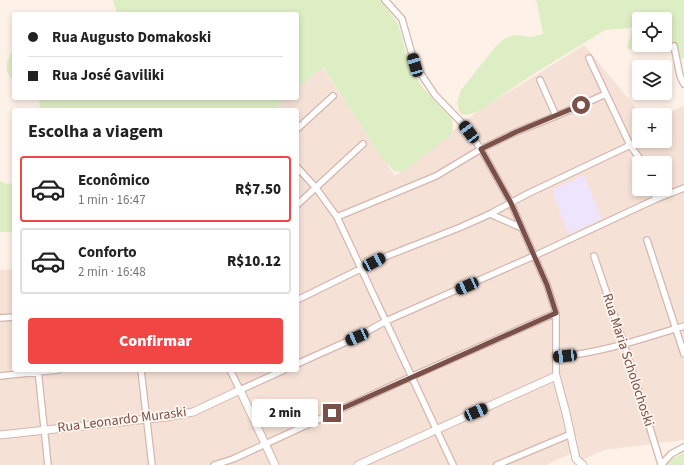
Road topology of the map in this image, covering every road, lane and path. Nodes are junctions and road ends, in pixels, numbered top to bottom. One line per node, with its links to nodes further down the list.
1 (385, 0): 12 (street)
2 (674, 46): 5 (street)
3 (589, 58): 6 (street)
4 (540, 80): 8 (street)
5 (684, 84)
6 (606, 94): 8 (street); 11 (street)
7 (333, 96): 9 (street)
8 (556, 116): 12 (street)
9 (299, 127)
10 (363, 144): 15 (street)
11 (630, 145): 13 (street); 19 (street)
12 (481, 149): 19 (street); 21 (street)
13 (638, 156)
14 (299, 169): 15 (street)
15 (316, 188): 18 (street); 21 (street)
16 (684, 188): 17 (street)
17 (656, 198): 24 (street)
18 (299, 203)
19 (511, 203): 20 (street); 22 (street)
20 (490, 214): 22 (street); 26 (street)
21 (337, 217): 26 (street)
22 (522, 228): 24 (street)
23 (647, 240): 33 (street)
24 (534, 256): 28 (street); 31 (street)
25 (594, 256): 34 (street, Rua Maria Scholochoski)
26 (361, 269): 27 (street); 31 (street)
27 (299, 299)
28 (556, 313): 36 (street); 44 (street)
29 (12, 316): 30 (street)
30 (0, 318)
31 (386, 321): 37 (street); 44 (street)
32 (684, 326): 33 (street)
33 (676, 329): 34 (street); 35 (street)
34 (624, 344): 36 (street); 62 (street, Rua Maria Scholochoski)
35 (684, 354)
36 (556, 357): 45 (street)
37 (299, 363)
38 (31, 372): 43 (street)
39 (39, 372): 49 (street)
40 (142, 372): 47 (street)
41 (231, 372): 46 (street)
42 (280, 372): 46 (street, Rua Leonardo Muraski)
43 (0, 376)
44 (412, 376): 48 (street); 52 (street)
45 (556, 376): 48 (street); 50 (street)
46 (240, 390): 47 (street, Rua Leonardo Muraski); 52 (street)
47 (146, 418): 49 (street, Rua Leonardo Muraski); 55 (street)
48 (436, 429): 58 (street); 59 (street)
49 (44, 430): 51 (street, Rua Leonardo Muraski); 54 (street)
50 (571, 434): 60 (street); 61 (street)
51 (0, 435)
52 (265, 444): 56 (street); 57 (street)
53 (684, 447): 62 (street)
54 (48, 465)
55 (152, 465)
56 (214, 465)
57 (275, 465)
58 (358, 465)
59 (453, 465)
60 (497, 465)
61 (583, 465)
62 (661, 465)

